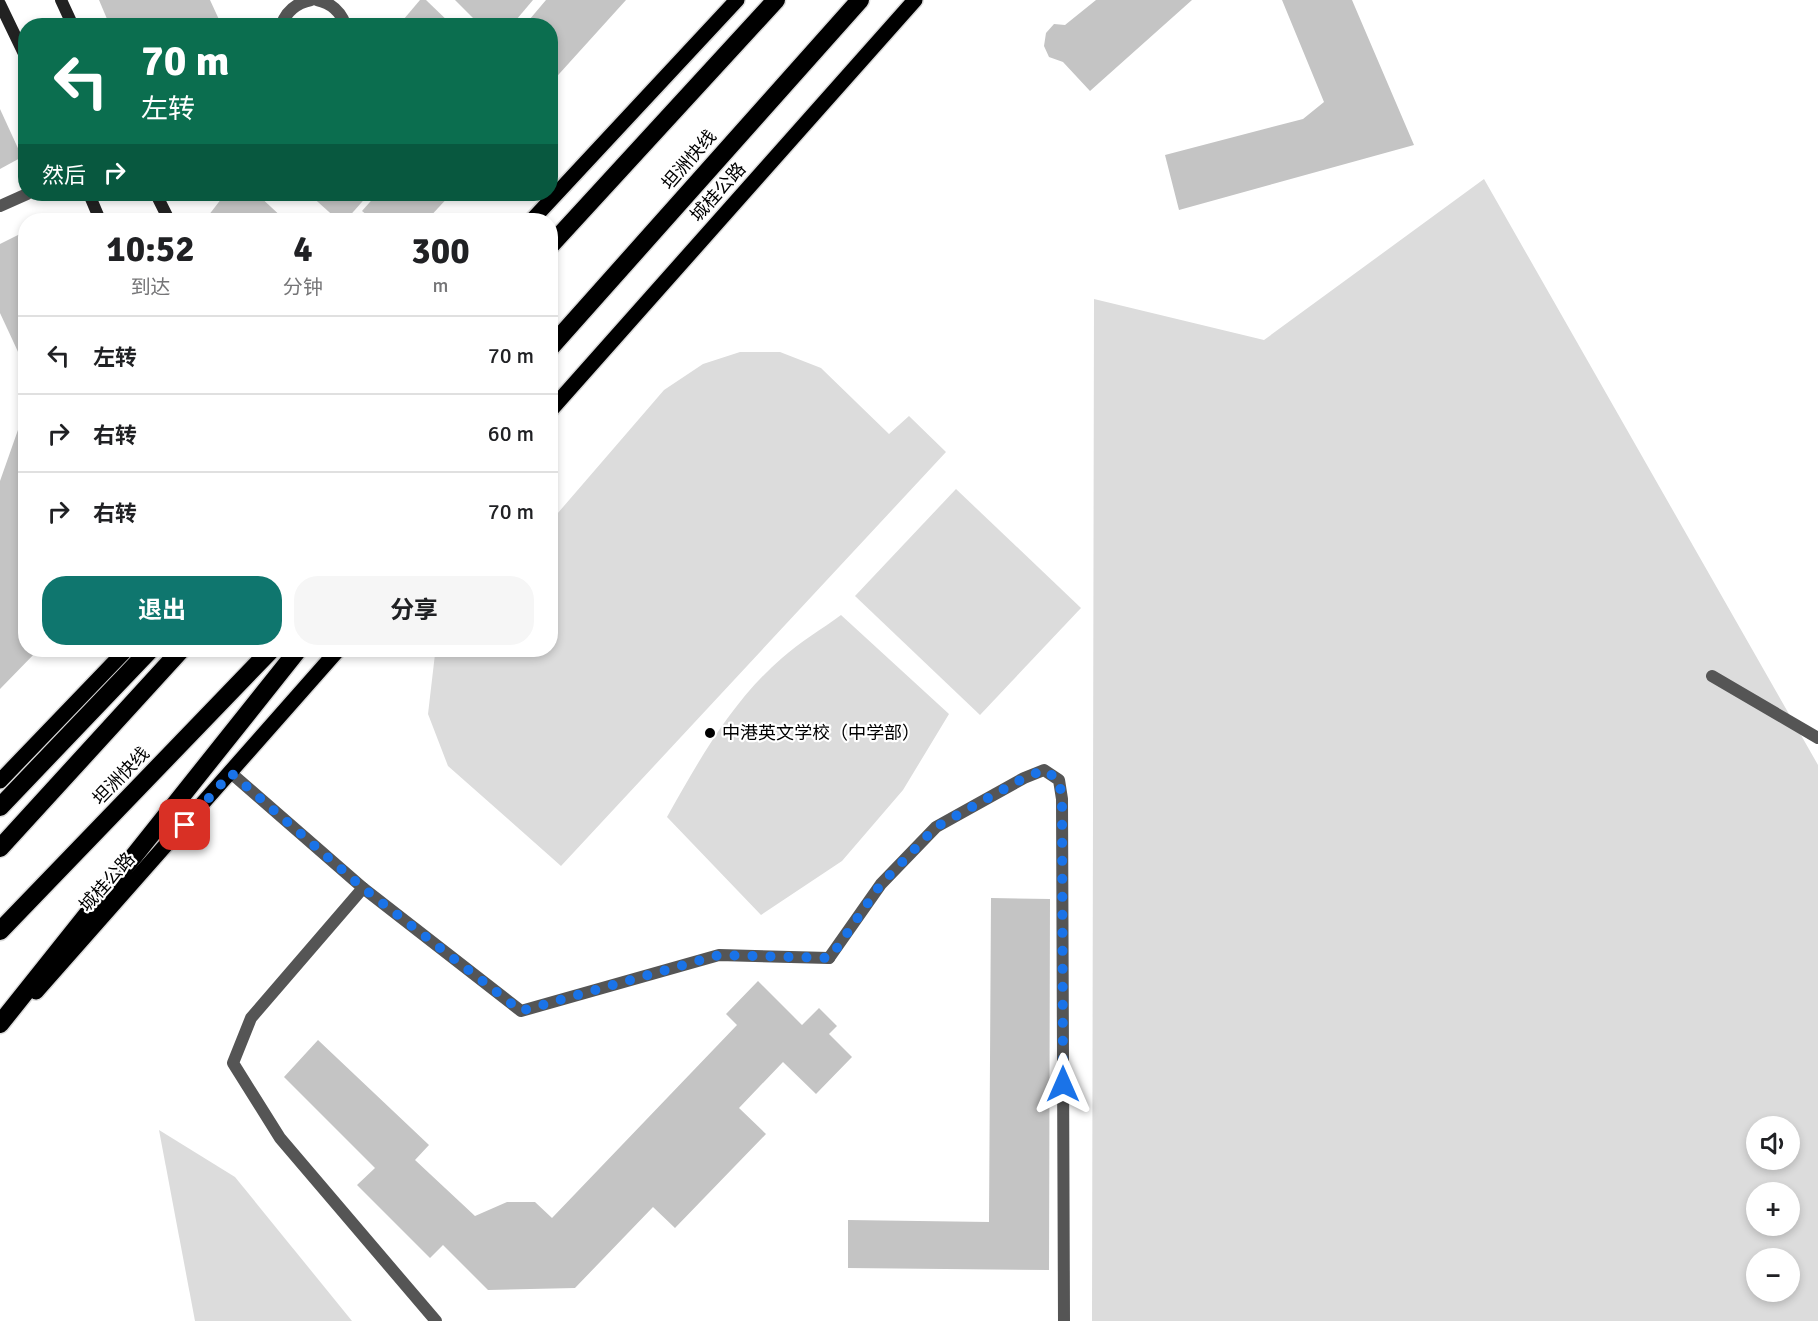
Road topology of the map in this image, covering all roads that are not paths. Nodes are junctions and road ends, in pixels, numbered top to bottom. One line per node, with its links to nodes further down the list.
1 (61, 0): 11 (street)
2 (310, 0): 8 (street)
3 (317, 0): 10 (street)
4 (737, 0): 15 (main road)
5 (776, 0): 14 (highway)
6 (860, 0): 22 (highway, 坦洲快线)
7 (915, 0): 23 (main road, 城桂公路)
8 (292, 3): 12 (street)
9 (0, 4): 13 (street)
10 (338, 4)
11 (69, 18)
12 (284, 18)
13 (18, 41)
14 (619, 171): 20 (highway); 21 (highway)
15 (558, 192)
16 (18, 198): 18 (street)
17 (550, 201): 19 (main road)
18 (0, 206)
19 (539, 213)
20 (558, 230)
21 (558, 237)
22 (558, 339)
23 (558, 402)
24 (119, 657): 33 (main road)
25 (143, 657): 34 (highway)
26 (175, 657): 35 (highway)
27 (264, 657): 37 (highway, 坦洲快线)
28 (292, 657): 38 (highway)
29 (332, 657): 32 (main road, 城桂公路)
30 (1712, 676): 31 (street)
31 (1818, 738)
32 (231, 773): 36 (street); 39 (main road, 城桂公路)
33 (0, 781)
34 (0, 807)
35 (0, 848)
36 (363, 888): 40 (street); 41 (street)
37 (0, 931)
38 (0, 1024)
39 (0, 1032)
40 (436, 1321)
41 (1064, 1321)

